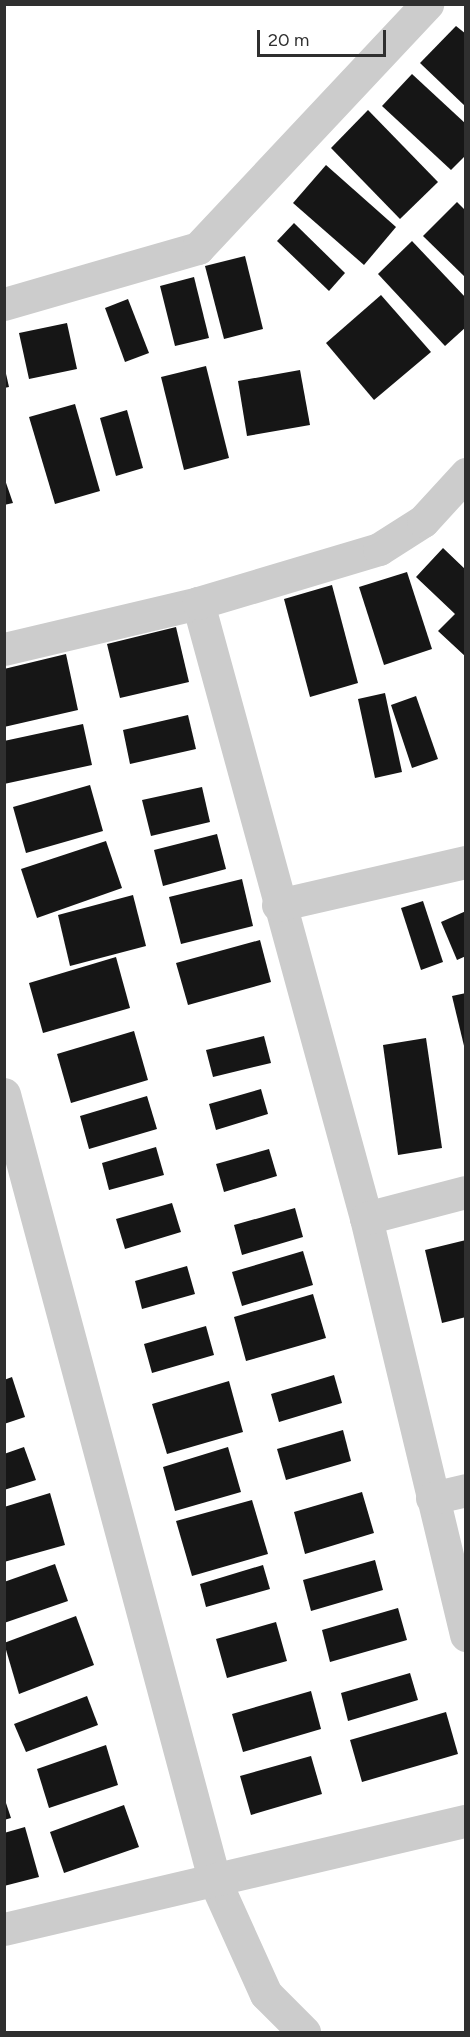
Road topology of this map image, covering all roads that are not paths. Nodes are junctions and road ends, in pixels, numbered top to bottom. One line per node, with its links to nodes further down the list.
1 (427, 4): 2 (street)
2 (4, 304)
3 (465, 474): 4 (street)
4 (198, 603): 5 (street); 7 (street)
5 (4, 649)
6 (465, 862): 7 (street)
7 (278, 905): 10 (street)
8 (4, 1094): 15 (street)
9 (465, 1192): 10 (street)
10 (366, 1218): 12 (street)
11 (465, 1490): 12 (street)
12 (432, 1498): 13 (street)
13 (465, 1635)
14 (465, 1821): 15 (street)
15 (214, 1880): 16 (street); 17 (street)
16 (4, 1929)
17 (304, 2032)

